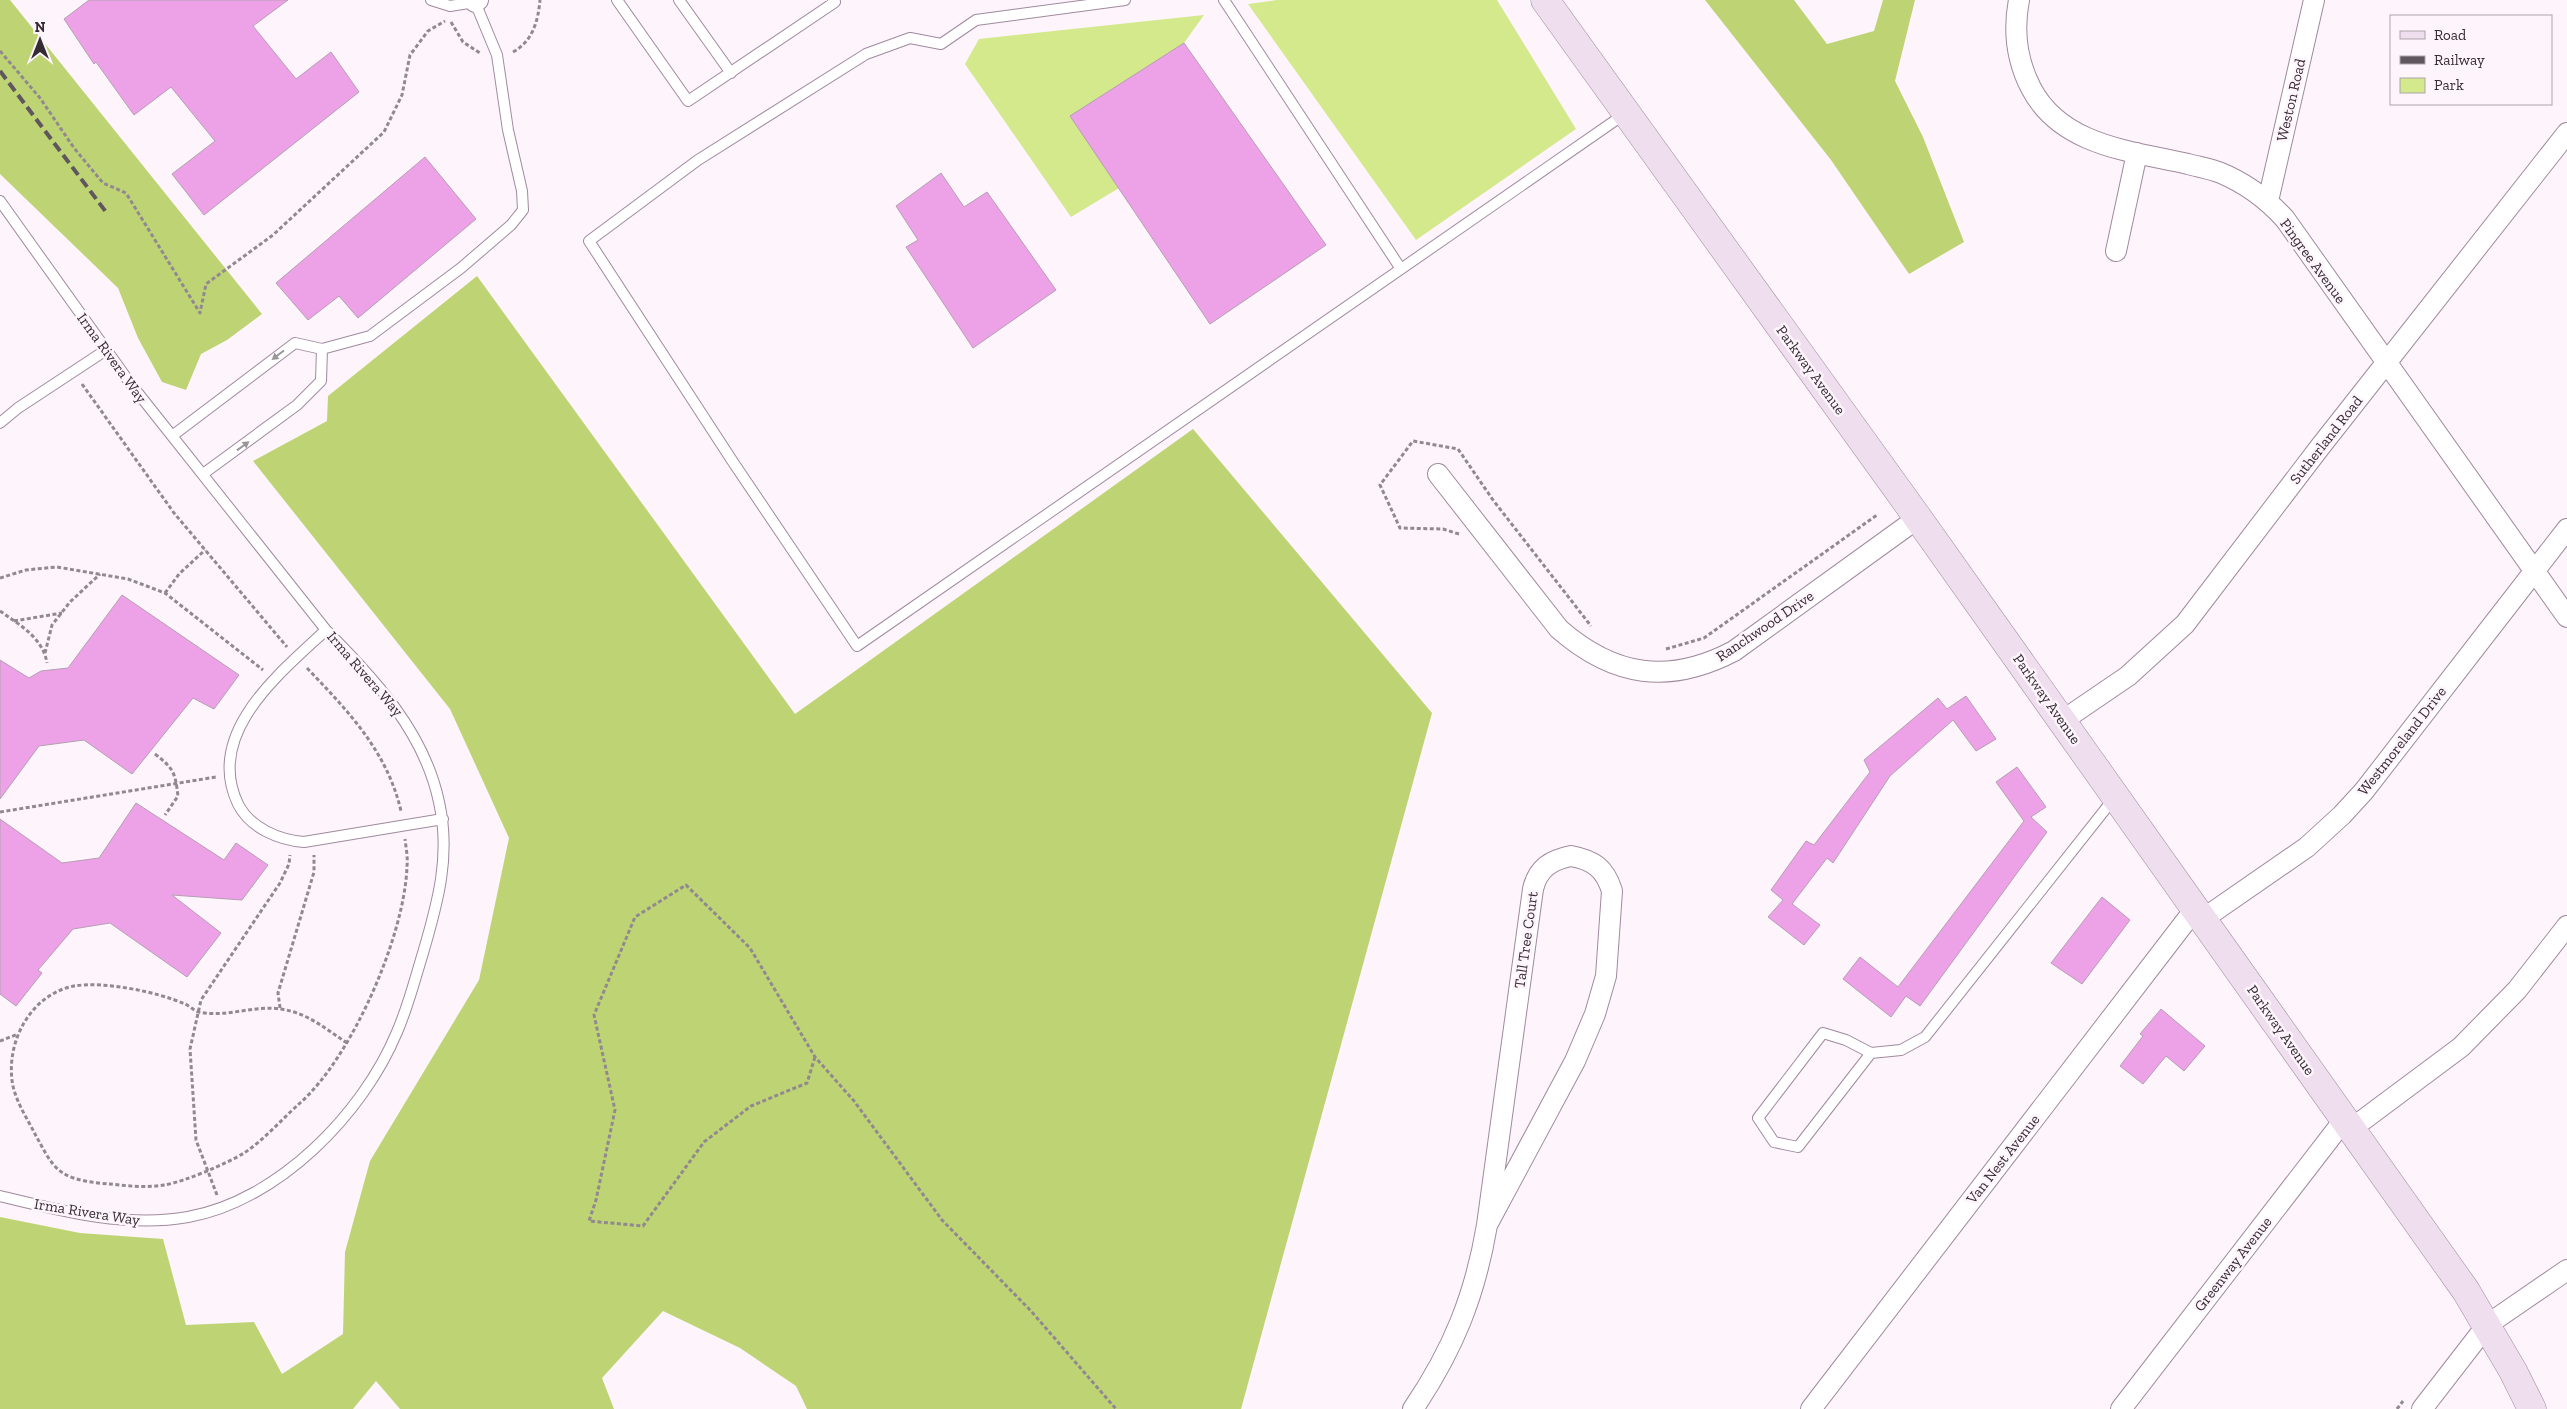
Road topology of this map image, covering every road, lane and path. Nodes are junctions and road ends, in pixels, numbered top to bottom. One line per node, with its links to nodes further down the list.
1 (431, 0): 10 (lane)
2 (617, 0): 12 (lane)
3 (678, 0): 12 (lane)
4 (833, 0): 12 (lane)
5 (1125, 0): 19 (lane)
6 (1224, 0): 19 (lane)
7 (1545, 0): 13 (main road, Parkway Avenue)
8 (2019, 0): 15 (street, Pingree Avenue)
9 (2314, 0): 17 (street, Weston Road)
10 (477, 1): 11 (path); 20 (lane)
11 (0, 51)
12 (731, 74)
13 (1626, 113): 19 (lane); 29 (main road, Parkway Avenue)
14 (2567, 133): 22 (street, Sutherland Road)
15 (2138, 153): 17 (street, Pingree Avenue); 18 (street)
16 (0, 201): 21 (lane, Irma Rivera Way)
17 (2268, 201): 22 (street, Pingree Avenue)
18 (2116, 251)
19 (1402, 269)
20 (322, 349): 25 (lane, one-way to 25); 26 (lane, one-way to 20)
21 (106, 350): 23 (lane); 25 (lane, Irma Rivera Way)
22 (2386, 363): 33 (street, Pingree Avenue); 48 (street, Sutherland Road)
23 (74, 371): 24 (lane); 32 (path)
24 (0, 422)
25 (172, 436): 26 (lane, Irma Rivera Way)
26 (203, 474): 41 (lane, Irma Rivera Way)
27 (1438, 474): 29 (street, Ranchwood Drive)
28 (1877, 515): 43 (path)
29 (1918, 518): 48 (main road, Parkway Avenue)
30 (2567, 529): 33 (street, Westmoreland Drive)
31 (1468, 536): 42 (path)
32 (205, 550): 36 (path); 45 (path)
33 (2534, 571): 39 (street, Pingree Avenue); 59 (street, Westmoreland Drive)
34 (100, 574): 35 (path); 36 (path); 38 (path)
35 (0, 578)
36 (165, 593): 47 (path)
37 (0, 611): 40 (path)
38 (62, 613): 40 (path); 44 (path)
39 (2567, 617)
40 (14, 621): 44 (path)
41 (326, 630): 45 (lane); 55 (lane, Irma Rivera Way)
42 (1595, 632)
43 (1658, 651)
44 (46, 652): 46 (path)
45 (297, 657): 47 (lane); 56 (path)
46 (47, 663)
47 (273, 680): 50 (lane)
48 (2062, 721): 52 (main road, Parkway Avenue)
49 (155, 754): 51 (path)
50 (230, 776): 51 (path); 58 (lane)
51 (176, 782): 53 (path); 54 (path)
52 (2116, 796): 59 (main road, Parkway Avenue); 66 (lane)
53 (0, 812)
54 (165, 815)
55 (443, 819): 56 (lane); 71 (lane, Irma Rivera Way)
56 (404, 824): 57 (lane); 65 (path)
57 (314, 840): 58 (lane); 61 (path)
58 (291, 841): 62 (path)
59 (2199, 914): 68 (main road, Parkway Avenue); 77 (street, Van Nest Avenue)
60 (2567, 926): 68 (street, Greenway Avenue)
61 (280, 1008): 62 (path); 65 (path)
62 (199, 1012): 63 (path); 69 (path)
63 (18, 1034): 64 (path); 69 (path)
64 (0, 1042)
65 (347, 1042): 69 (path)
66 (1871, 1053): 66 (lane)
67 (815, 1057): 67 (path); 75 (path)
68 (2348, 1124): 74 (main road, Parkway Avenue); 78 (street, Greenway Avenue)
69 (208, 1170): 71 (path)
70 (0, 1196): 71 (lane, Irma Rivera Way)
71 (223, 1206)
72 (1487, 1225): 72 (street, Tall Tree Court); 76 (street, Tall Tree Court)
73 (2567, 1270): 74 (street)
74 (2487, 1325): 79 (street); 80 (main road, Parkway Avenue)
75 (1116, 1409)
76 (1413, 1409)
77 (1811, 1409)
78 (2121, 1409)
79 (2422, 1409)
80 (2532, 1409)

